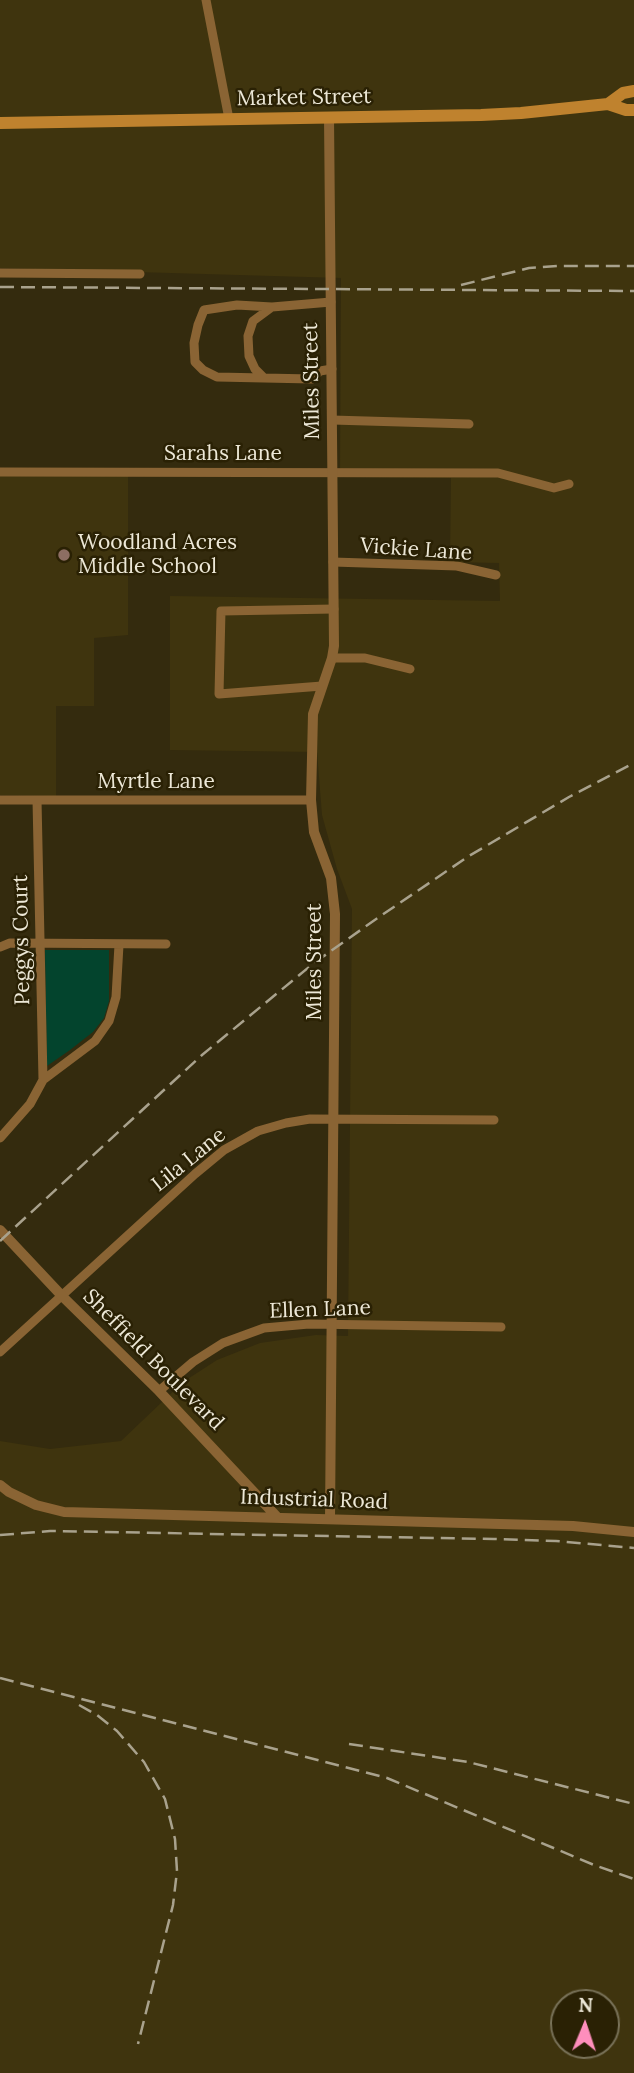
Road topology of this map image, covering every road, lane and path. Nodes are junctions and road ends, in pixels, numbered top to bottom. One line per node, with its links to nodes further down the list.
1 (206, 0): 6 (street)
2 (634, 90): 3 (main road, Market Street)
3 (608, 104): 4 (main road, Market Street); 5 (main road, Market Street)
4 (634, 110)
5 (329, 117): 6 (main road, Market Street); 10 (street, Miles Street)
6 (229, 119): 7 (main road, Market Street)
7 (0, 122)
8 (0, 274): 9 (street)
9 (140, 274)
10 (331, 302): 11 (street); 12 (street, Miles Street)
11 (272, 306): 13 (street); 13 (street)
12 (332, 369): 13 (street); 14 (street, Miles Street)
13 (264, 378)
14 (332, 420): 15 (street); 17 (street, Miles Street)
15 (469, 424)
16 (0, 472): 17 (street, Sarahs Lane)
17 (333, 472): 18 (street, Sarahs Lane); 19 (street, Miles Street)
18 (569, 484)
19 (333, 562): 20 (street, Vickie Lane); 21 (street, Miles Street)
20 (496, 575)
21 (334, 609): 22 (street, Miles Street); 24 (street)
22 (332, 658): 23 (street); 24 (street, Miles Street)
23 (410, 669)
24 (322, 686): 27 (street, Miles Street)
25 (0, 800): 26 (street, Myrtle Lane)
26 (37, 800): 27 (street, Myrtle Lane); 28 (street, Peggys Court)
27 (311, 800): 33 (street, Miles Street)
28 (40, 944): 30 (street); 31 (street); 32 (street, Peggys Court)
29 (166, 944): 30 (street)
30 (119, 945): 32 (street)
31 (0, 947)
32 (43, 1080): 35 (street)
33 (333, 1118): 34 (street, Lila Lane); 37 (street, Lila Lane); 38 (street, Miles Street)
34 (494, 1120)
35 (0, 1138)
36 (0, 1230): 37 (street, Sheffield Boulevard)
37 (62, 1296): 40 (street, Lila Lane); 41 (street, Sheffield Boulevard)
38 (332, 1325): 39 (street, Ellen Lane); 41 (street, Ellen Lane); 44 (street, Miles Street)
39 (501, 1327)
40 (0, 1352)
41 (159, 1391): 43 (street, Sheffield Boulevard)
42 (0, 1485): 43 (street, Industrial Road)
43 (278, 1518): 44 (street, Industrial Road)
44 (330, 1519): 45 (street, Industrial Road)
45 (634, 1532)

